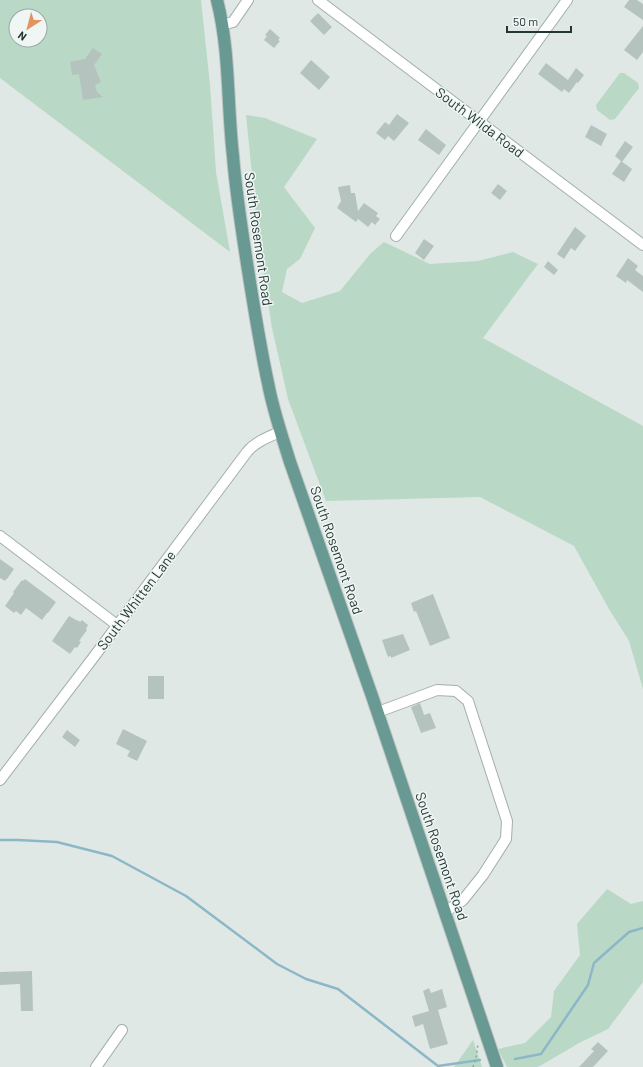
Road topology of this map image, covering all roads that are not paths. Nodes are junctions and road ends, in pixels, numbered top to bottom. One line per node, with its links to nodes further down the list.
1 (217, 0): 5 (main road, South Rosemont Road)
2 (248, 0): 5 (street)
3 (318, 0): 6 (street, South Wilda Road)
4 (567, 0): 6 (street)
5 (222, 25): 9 (main road, South Rosemont Road)
6 (479, 121): 7 (street); 8 (street, South Wilda Road)
7 (396, 236)
8 (643, 245)
9 (280, 432): 11 (street, South Whitten Lane); 12 (main road, South Rosemont Road)
10 (0, 536): 11 (street)
11 (117, 625): 13 (street, South Whitten Lane)
12 (378, 712): 14 (main road, South Rosemont Road); 14 (street)
13 (0, 780)
14 (445, 912): 17 (main road, South Rosemont Road)
15 (122, 1030): 16 (street)
16 (96, 1067)
17 (497, 1067)

